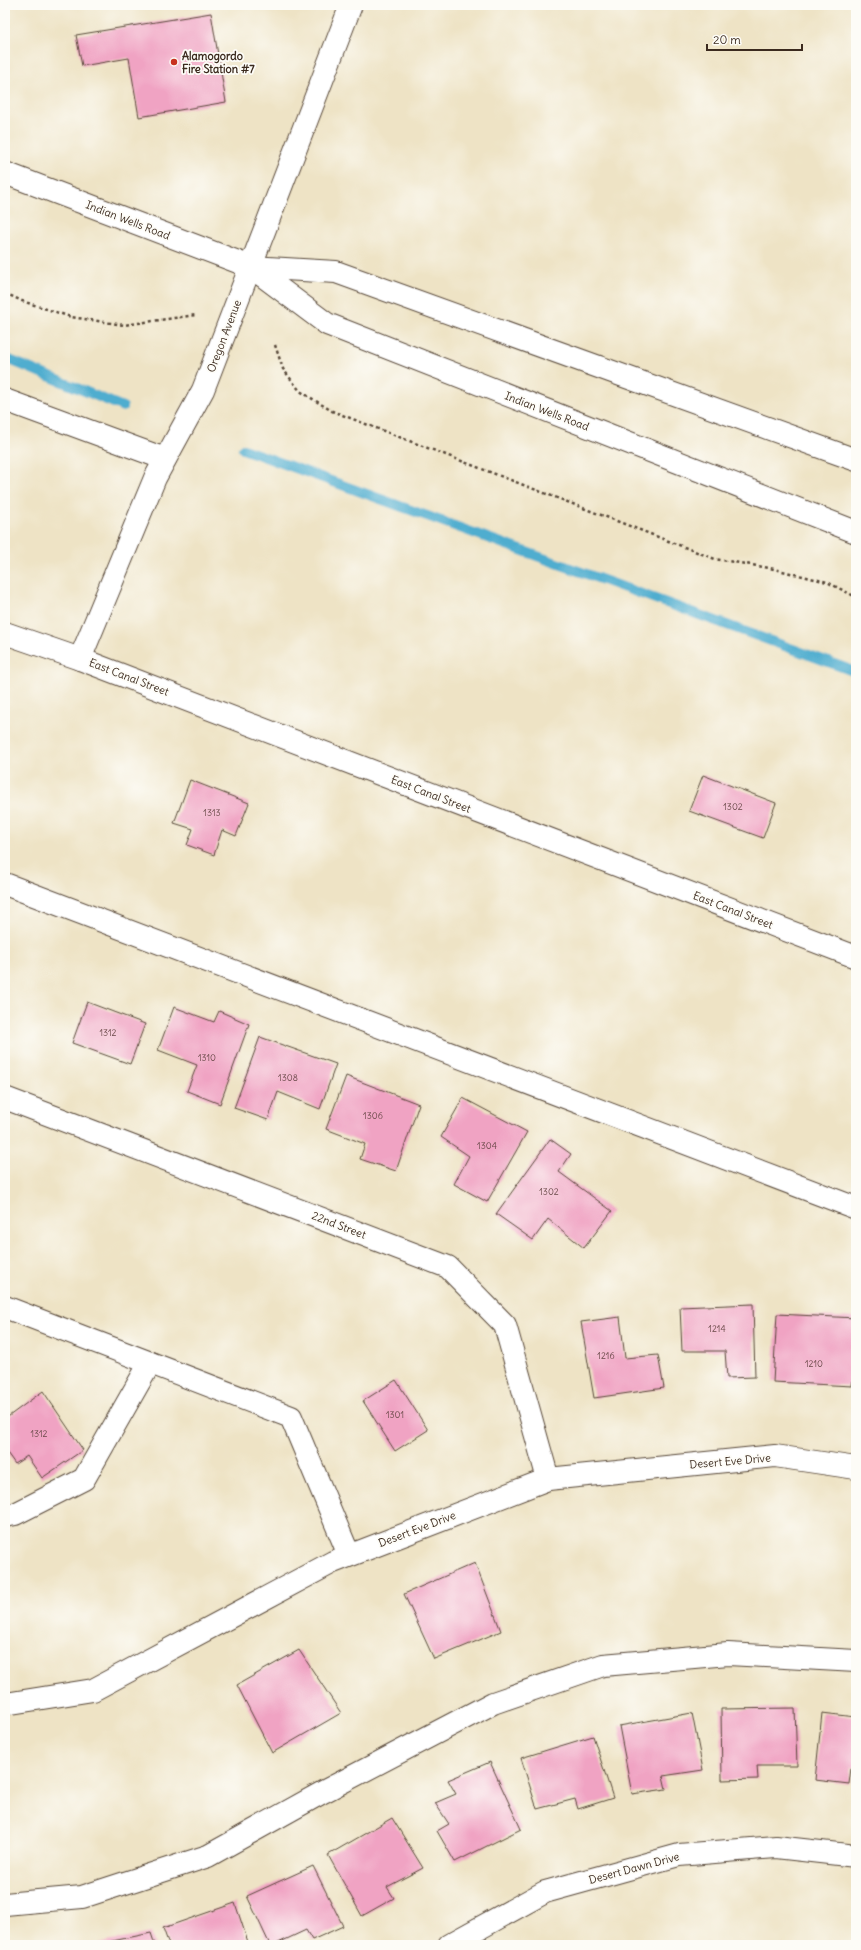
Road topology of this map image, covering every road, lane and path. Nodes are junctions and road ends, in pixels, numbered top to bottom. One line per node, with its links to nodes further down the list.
1 (351, 5): 3 (street, Oregon Avenue)
2 (5, 173): 3 (street, Indian Wells Road)
3 (252, 267): 8 (street, Oregon Avenue); 9 (street, Indian Wells Road); 10 (street, Indian Wells Road)
4 (5, 293): 5 (path)
5 (196, 315)
6 (275, 345): 11 (path)
7 (5, 400): 8 (street)
8 (165, 459): 13 (street, Oregon Avenue)
9 (856, 460)
10 (856, 532)
11 (856, 597)
12 (5, 633): 13 (street, East Canal Street)
13 (80, 659): 15 (street, East Canal Street)
14 (5, 884): 17 (street)
15 (856, 957)
16 (5, 1098): 21 (street, 22nd Street)
17 (856, 1208)
18 (5, 1307): 19 (street)
19 (150, 1363): 22 (street); 23 (street)
20 (856, 1468): 21 (street, Desert Eve Drive)
21 (548, 1479): 23 (street, Desert Eve Drive)
22 (5, 1516)
23 (349, 1555): 25 (street, Desert Eve Drive)
24 (856, 1661): 27 (street)
25 (5, 1704)
26 (856, 1856): 28 (street, Desert Dawn Drive)
27 (5, 1904)
28 (449, 1945)

